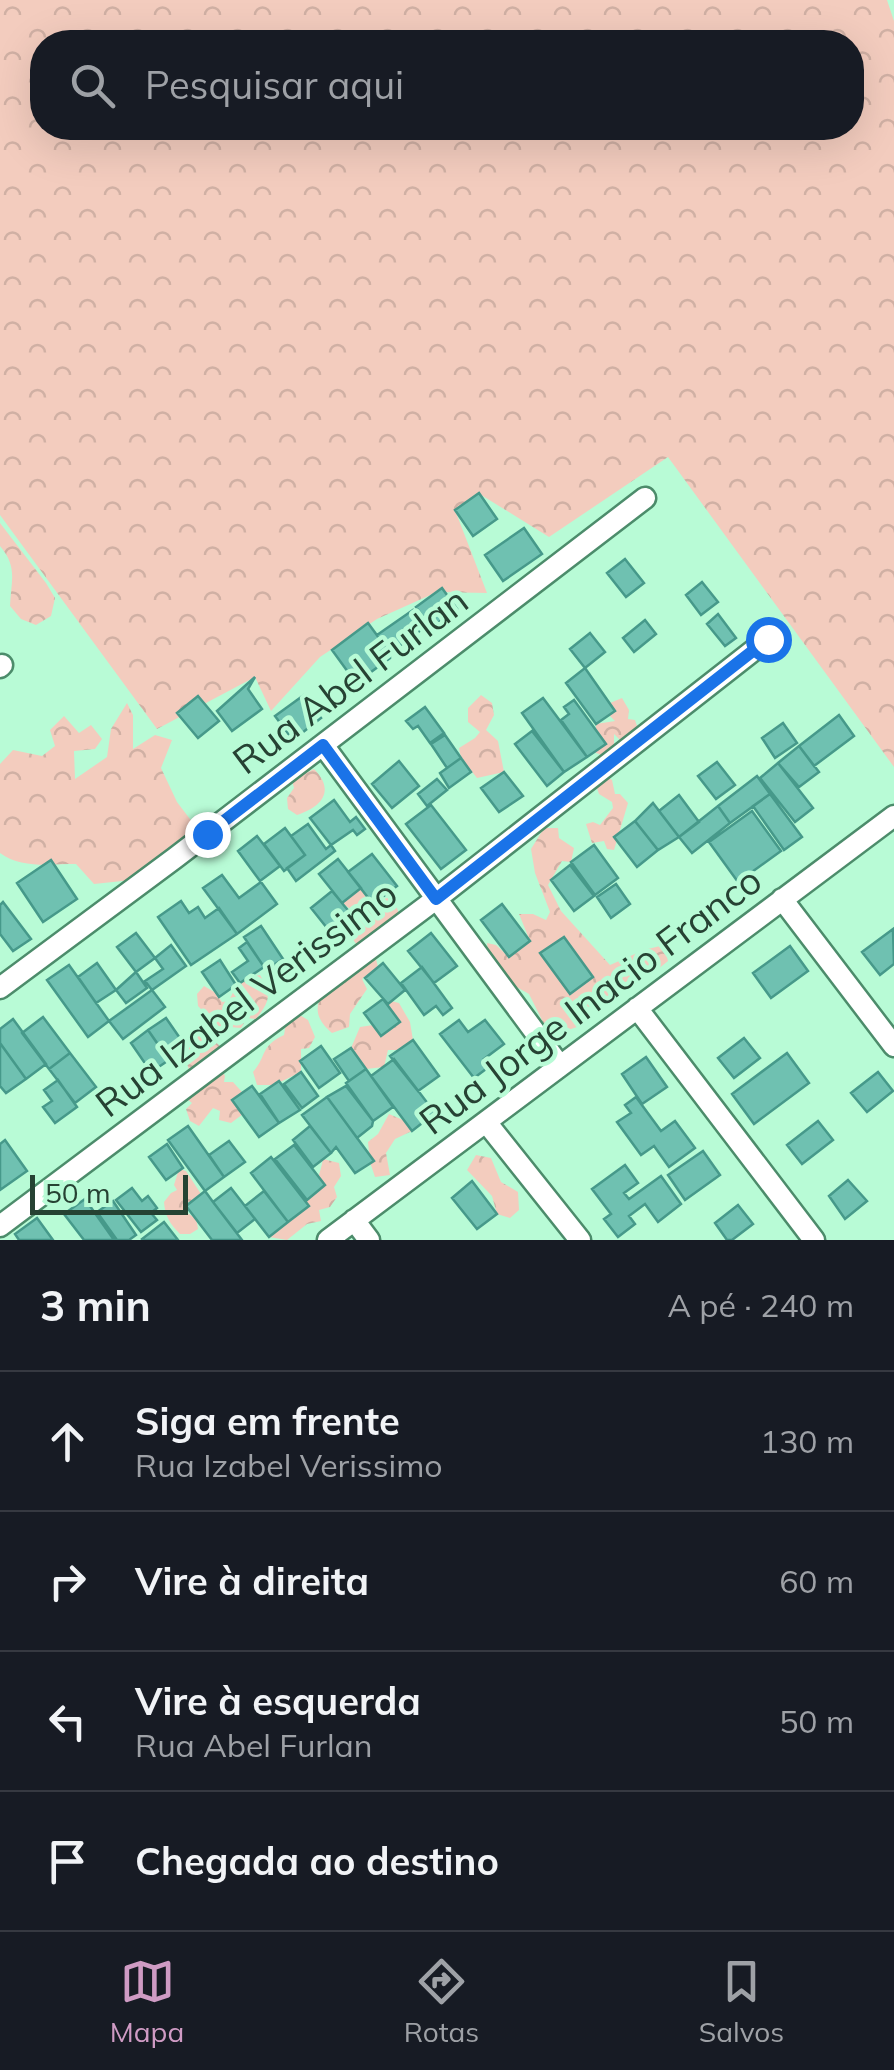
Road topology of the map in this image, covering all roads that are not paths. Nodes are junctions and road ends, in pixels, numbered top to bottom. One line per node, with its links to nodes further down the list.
1 (645, 498): 3 (street, Rua Abel Furlan)
2 (768, 639): 5 (street, Rua Izabel Verissimo)
3 (323, 745): 5 (street); 7 (street, Rua Abel Furlan)
4 (894, 816): 6 (street, Rua Jorge Inacio Franco)
5 (436, 899): 10 (street); 13 (street, Rua Izabel Verissimo)
6 (782, 899): 8 (street, Rua Jorge Inacio Franco); 9 (street)
7 (0, 988)
8 (637, 1008): 10 (street, Rua Jorge Inacio Franco); 17 (street)
9 (894, 1046)
10 (560, 1066): 11 (street, Rua Jorge Inacio Franco)
11 (486, 1122): 12 (street, Rua Jorge Inacio Franco); 16 (street)
12 (354, 1220): 14 (street, Rua Jorge Inacio Franco); 15 (street)
13 (0, 1226)
14 (328, 1240)
15 (369, 1240)
16 (580, 1240)
17 (814, 1240)

